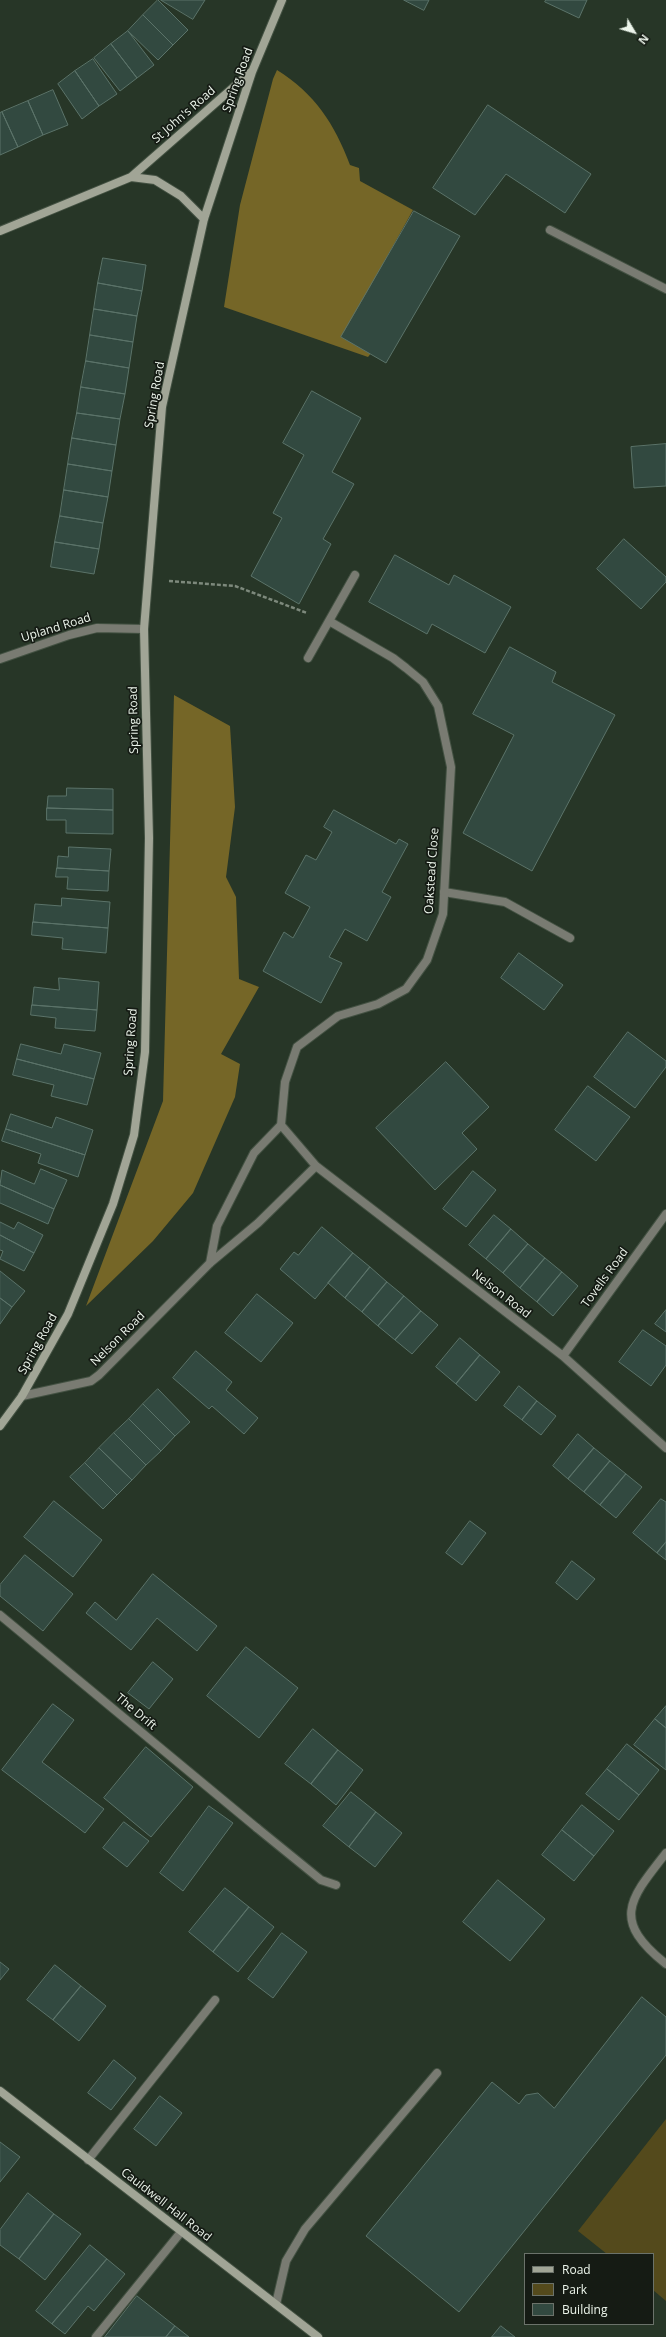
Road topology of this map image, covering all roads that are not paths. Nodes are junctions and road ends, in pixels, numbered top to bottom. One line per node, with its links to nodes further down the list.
1 (282, 0): 2 (street, Spring Road)
2 (252, 72): 3 (street, St John's Road); 4 (street, Spring Road)
3 (131, 177): 4 (street, St John's Road); 6 (street, St John's Road)
4 (204, 219): 10 (street, Spring Road)
5 (550, 230): 7 (street)
6 (0, 231)
7 (666, 289)
8 (355, 575): 9 (street)
9 (329, 621): 11 (street); 13 (street, Oakstead Close)
10 (144, 629): 12 (street, Upland Road); 20 (street, Spring Road)
11 (308, 658)
12 (0, 659)
13 (444, 892): 14 (street); 15 (street, Oakstead Close)
14 (570, 938)
15 (280, 1125): 16 (street, Nelson Road); 18 (street)
16 (316, 1166): 18 (street, Nelson Road); 19 (street, Nelson Road)
17 (666, 1214): 19 (street, Tovells Road)
18 (210, 1263): 20 (street, Nelson Road)
19 (563, 1356): 22 (street, Nelson Road)
20 (22, 1396): 21 (street, Spring Road)
21 (0, 1426)
22 (666, 1448)
23 (0, 1615): 25 (street, The Drift)
24 (666, 1853): 26 (street)
25 (336, 1885)
26 (666, 1964)
27 (215, 2000): 30 (street)
28 (437, 2073): 32 (street)
29 (0, 2091): 30 (street, Cauldwell Hall Road)
30 (88, 2160): 31 (street, Cauldwell Hall Road)
31 (181, 2232): 32 (street, Cauldwell Hall Road); 33 (street)
32 (276, 2304): 34 (street, Cauldwell Hall Road)
33 (96, 2337)
34 (318, 2337)

